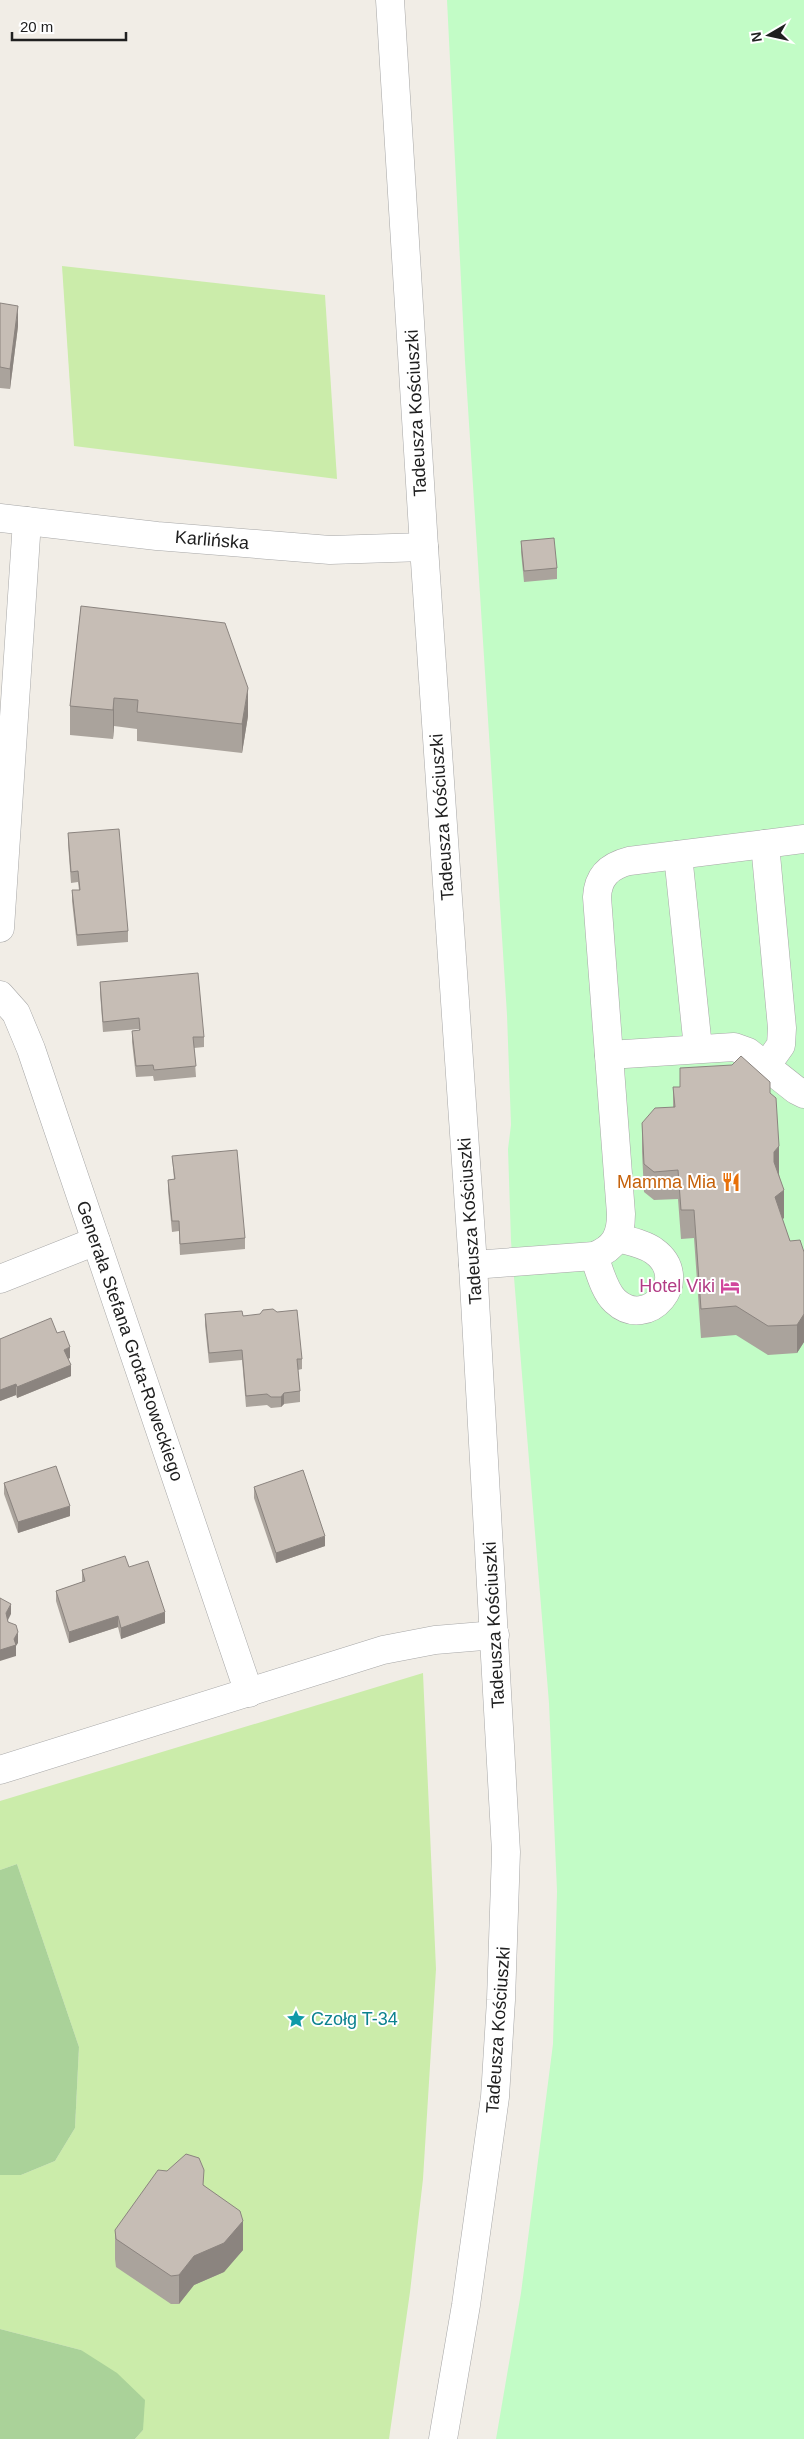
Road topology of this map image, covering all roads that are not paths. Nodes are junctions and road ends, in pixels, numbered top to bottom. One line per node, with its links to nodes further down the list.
1 (390, 0): 4 (street, Tadeusza Kościuszki)
2 (0, 518): 3 (street, Karlińska)
3 (27, 521): 4 (street, Karlińska); 8 (street)
4 (424, 547): 17 (street, Tadeusza Kościuszki)
5 (804, 839): 6 (street)
6 (765, 844): 7 (street); 12 (street)
7 (678, 855): 10 (street); 11 (street)
8 (0, 928)
9 (0, 995): 15 (street, Generała Stefana Grota-Roweckiego)
10 (698, 1048): 11 (street); 12 (street)
11 (609, 1055): 14 (street)
12 (766, 1066): 13 (street)
13 (804, 1094)
14 (618, 1238): 16 (street); 16 (street)
15 (96, 1241): 18 (street); 20 (street, Generała Stefana Grota-Roweckiego)
16 (594, 1256): 17 (street)
17 (473, 1265): 19 (street, Tadeusza Kościuszki)
18 (0, 1279)
19 (495, 1635): 20 (street); 22 (street, Tadeusza Kościuszki)
20 (249, 1693): 21 (street)
21 (0, 1770)
22 (443, 2439)

